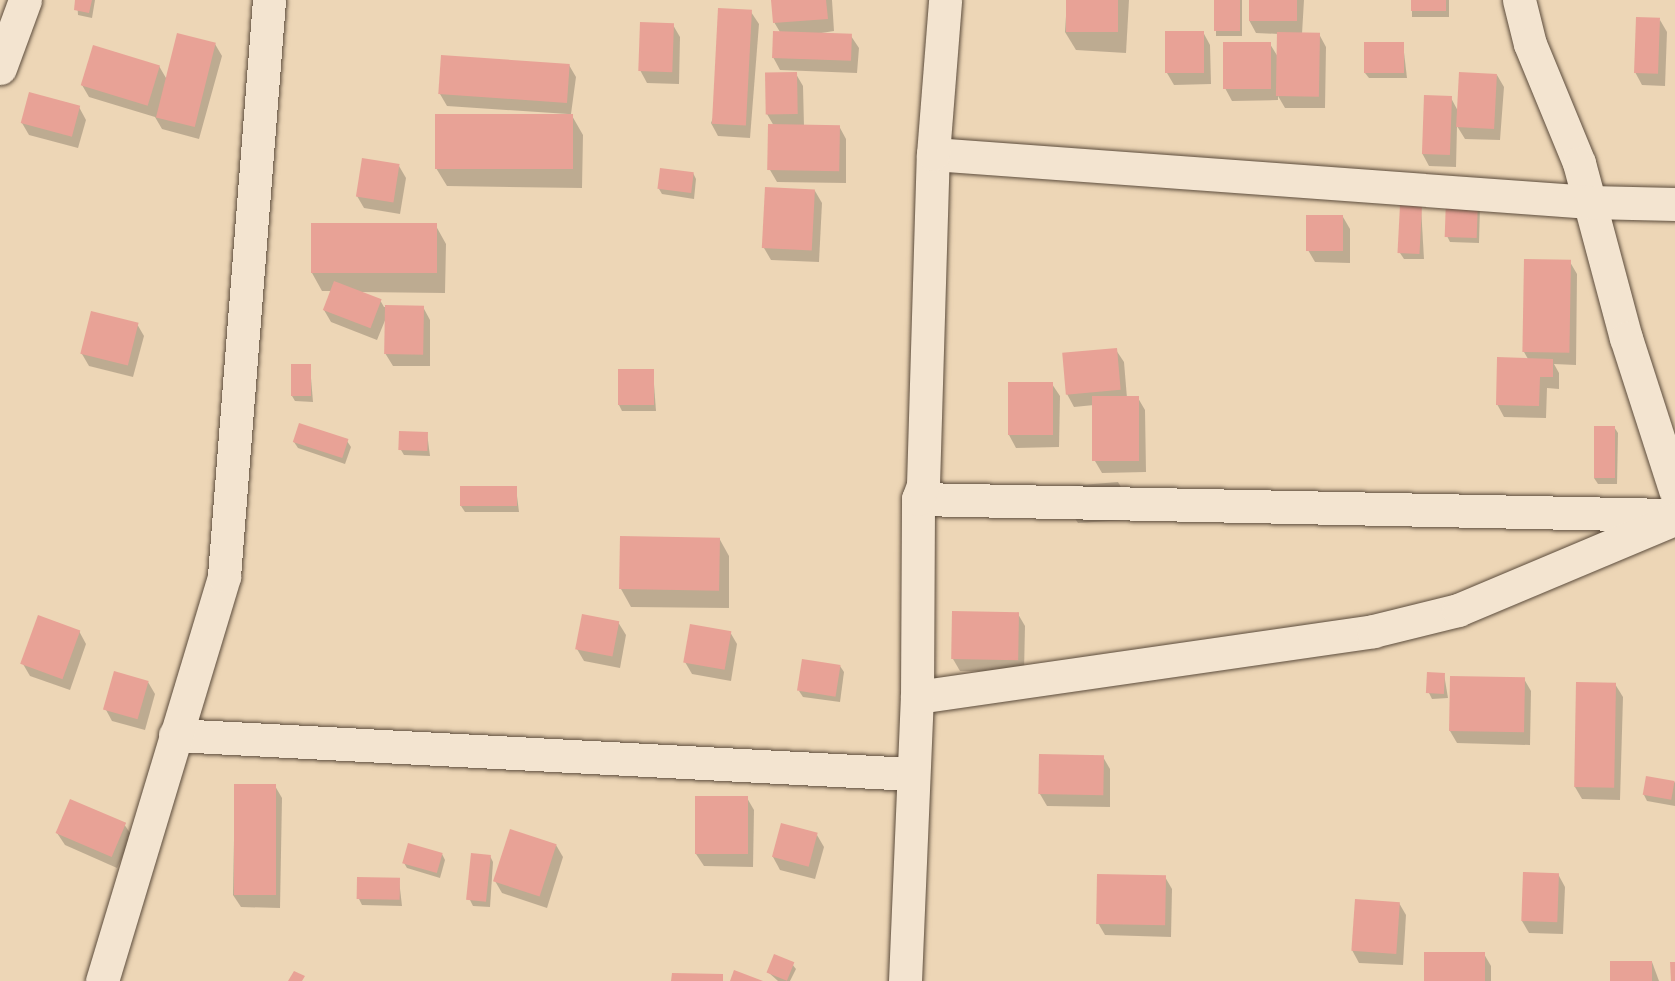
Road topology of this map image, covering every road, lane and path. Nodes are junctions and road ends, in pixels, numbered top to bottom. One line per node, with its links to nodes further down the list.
1 (25, 0): 5 (street)
2 (269, 0): 13 (street)
3 (945, 0): 6 (street)
4 (1519, 0): 7 (street)
5 (0, 68)
6 (933, 154): 7 (street); 10 (street)
7 (1590, 202): 8 (street); 9 (street)
8 (1675, 204)
9 (1675, 490)
10 (918, 499): 11 (street); 12 (street)
11 (1675, 517): 12 (street)
12 (917, 697): 14 (street)
13 (175, 735): 14 (street); 15 (street)
14 (914, 774): 16 (street)
15 (102, 981)
16 (905, 981)

